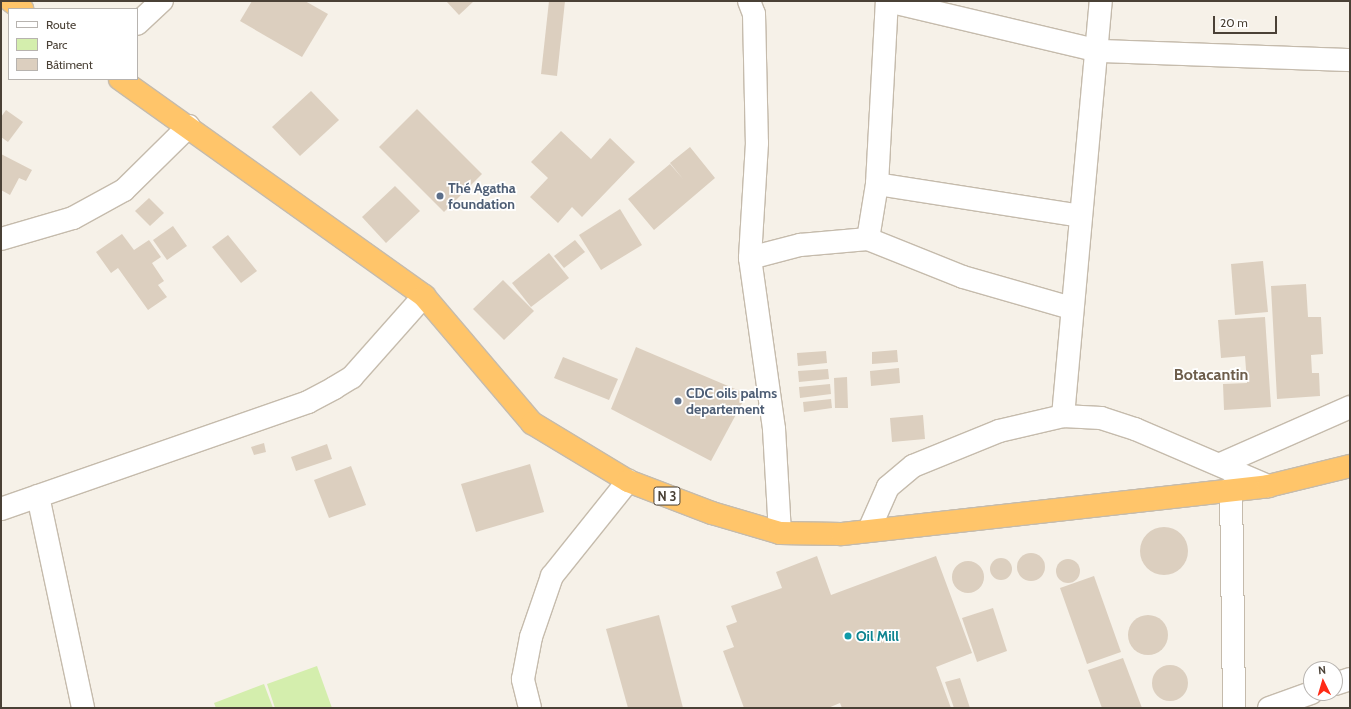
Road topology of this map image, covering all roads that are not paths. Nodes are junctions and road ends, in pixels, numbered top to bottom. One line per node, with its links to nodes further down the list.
1 (11, 1): 6 (highway)
2 (162, 1): 7 (street)
3 (749, 1): 16 (street)
4 (888, 1): 8 (street); 12 (street)
5 (1101, 1): 8 (street)
6 (21, 8)
7 (138, 23)
8 (1099, 51): 9 (street); 13 (street)
9 (1350, 60)
10 (121, 80): 11 (highway, N 3)
11 (189, 126): 14 (street); 17 (highway, N 3)
12 (877, 184): 13 (street); 15 (street)
13 (1081, 216): 18 (street)
14 (1, 239)
15 (868, 239): 16 (street); 18 (street)
16 (750, 258): 29 (street)
17 (424, 296): 23 (highway, N 3); 26 (street)
18 (1071, 308): 20 (street)
19 (1350, 407): 21 (street)
20 (1063, 416): 21 (street); 28 (street)
21 (1221, 464): 24 (street)
22 (1350, 466): 24 (highway, N 3)
23 (628, 481): 29 (highway, N 3); 32 (street)
24 (1268, 486): 25 (highway, N 3)
25 (1231, 488): 28 (highway, N 3); 33 (street)
26 (38, 496): 27 (street); 31 (street)
27 (1, 509)
28 (869, 530): 29 (highway, N 3)
29 (780, 534)
30 (1303, 696): 34 (street)
31 (83, 708)
32 (530, 708)
33 (1234, 708)
34 (1269, 708)

